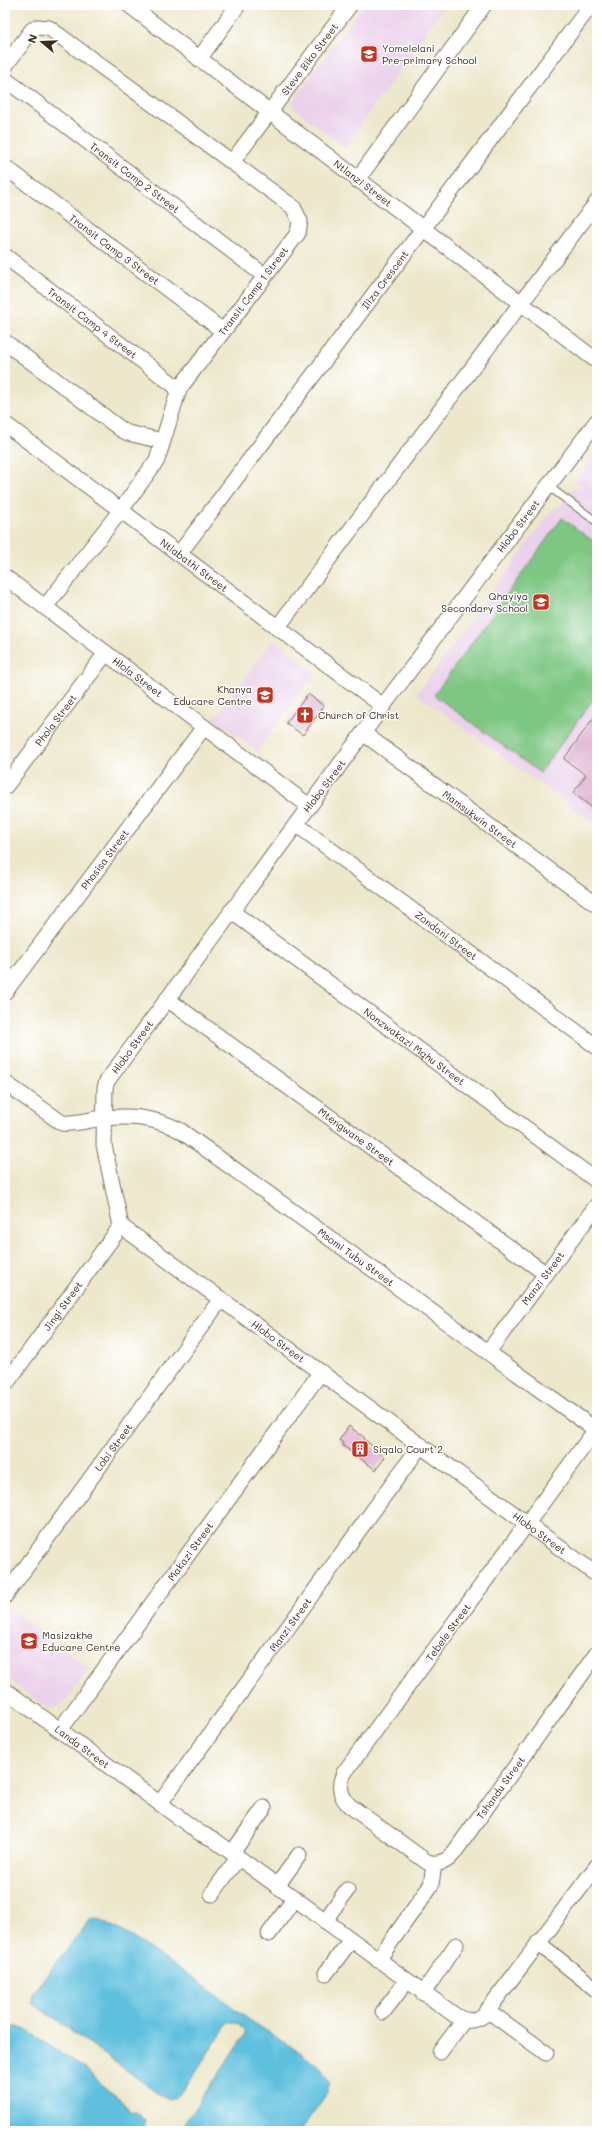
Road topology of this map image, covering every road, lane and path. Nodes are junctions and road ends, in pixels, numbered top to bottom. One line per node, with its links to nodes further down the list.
1 (129, 5): 6 (street, Ntlanzi Street)
2 (238, 5): 6 (street)
3 (350, 5): 9 (street, Steve Biko Street)
4 (484, 5): 12 (street)
5 (591, 5): 14 (street, Iliza Crescent)
6 (199, 59): 9 (street, Ntlanzi Street)
7 (5, 66): 10 (street, Transit Camp 1 Street)
8 (5, 79): 16 (street, Transit Camp 2 Street)
9 (270, 113): 10 (street); 12 (street, Ntlanzi Street)
10 (232, 162): 16 (street, Transit Camp 1 Street)
11 (5, 167): 18 (street, Transit Camp 3 Street)
12 (357, 180): 14 (street, Ntlanzi Street)
13 (597, 202): 17 (street)
14 (423, 228): 17 (street, Ntlanzi Street); 28 (street, Iliza Crescent)
15 (5, 256): 21 (street, Transit Camp 4 Street)
16 (265, 276): 18 (street, Transit Camp 1 Street)
17 (522, 304): 20 (street, Ntlanzi Street); 31 (street)
18 (223, 331): 21 (street, Transit Camp 1 Street)
19 (5, 342): 24 (street)
20 (597, 361)
21 (179, 389): 24 (street, Transit Camp 1 Street)
22 (597, 421): 25 (street, Hlobo Street)
23 (5, 424): 26 (street, Ntlabathi Street)
24 (162, 441): 26 (street, Transit Camp 1 Street)
25 (548, 486): 27 (lane); 33 (street, Hlobo Street)
26 (121, 510): 28 (street, Ntlabathi Street); 30 (street, Transit Camp 1 Street)
27 (597, 522)
28 (179, 554): 31 (street, Ntlabathi Street)
29 (5, 577): 30 (street, Hlola Street)
30 (45, 607): 32 (street, Hlola Street)
31 (278, 628): 33 (street, Ntlabathi Street)
32 (106, 653): 34 (street, Hlola Street); 36 (street, Phola Street)
33 (383, 706): 35 (street, Hlobo Street)
34 (204, 727): 37 (street, Hlola Street); 41 (street, Phosisa Street)
35 (363, 733): 37 (street, Hlobo Street); 39 (street, Mamsukwin Street)
36 (5, 786)
37 (309, 806): 38 (street, Hlobo Street)
38 (296, 824): 40 (street, Hlobo Street); 43 (street, Zondani Street)
39 (597, 905)
40 (231, 911): 42 (street, Hlobo Street); 46 (street, Nonzwakazi Mqhu Street)
41 (5, 992)
42 (167, 998): 45 (street, Hlobo Street); 49 (street, Mtengwane Street)
43 (597, 1047)
44 (5, 1083): 45 (street, Msomi Tubu Street)
45 (105, 1118): 48 (street, Hlobo Street); 51 (street, Msomi Tubu Street)
46 (597, 1181)
47 (597, 1205): 49 (street, Manzi Street)
48 (121, 1226): 50 (street, Hlobo Street); 53 (street, Jingi Street)
49 (546, 1274): 51 (street, Manzi Street)
50 (221, 1299): 52 (street, Hlobo Street); 58 (street, Lobi Street)
51 (488, 1352): 54 (street, Msomi Tubu Street)
52 (320, 1372): 55 (street, Hlobo Street); 61 (street, Makazi Street)
53 (5, 1385)
54 (596, 1429): 56 (street, Tebele Street)
55 (420, 1445): 56 (street, Hlobo Street); 62 (street, Manzi Street)
56 (529, 1524): 57 (street, Hlobo Street); 66 (street, Tebele Street)
57 (597, 1575)
58 (5, 1596)
59 (597, 1653): 66 (street, Tshandu Street)
60 (5, 1690): 61 (street, Landa Street)
61 (60, 1730): 62 (street, Landa Street)
62 (160, 1803): 64 (street, Landa Street)
63 (264, 1808): 64 (street)
64 (235, 1855): 68 (street, Landa Street); 70 (street)
65 (299, 1855): 68 (street)
66 (434, 1864): 77 (street)
67 (597, 1866): 75 (street)
68 (277, 1886): 71 (street, Landa Street)
69 (347, 1890): 72 (street)
70 (212, 1894)
71 (294, 1899): 72 (street, Landa Street); 73 (street)
72 (325, 1921): 74 (street, Landa Street)
73 (269, 1934)
74 (350, 1940): 77 (street, Landa Street); 78 (street)
75 (538, 1943): 80 (street); 82 (street)
76 (456, 1945): 81 (street)
77 (378, 1960): 79 (street, Landa Street)
78 (326, 1973)
79 (407, 1981): 81 (street, Landa Street); 83 (street)
80 (597, 1990)
81 (423, 1993): 84 (street, Landa Street)
82 (487, 2010): 84 (street); 86 (street)
83 (383, 2012)
84 (464, 2020): 85 (street)
85 (440, 2052)
86 (546, 2053)

